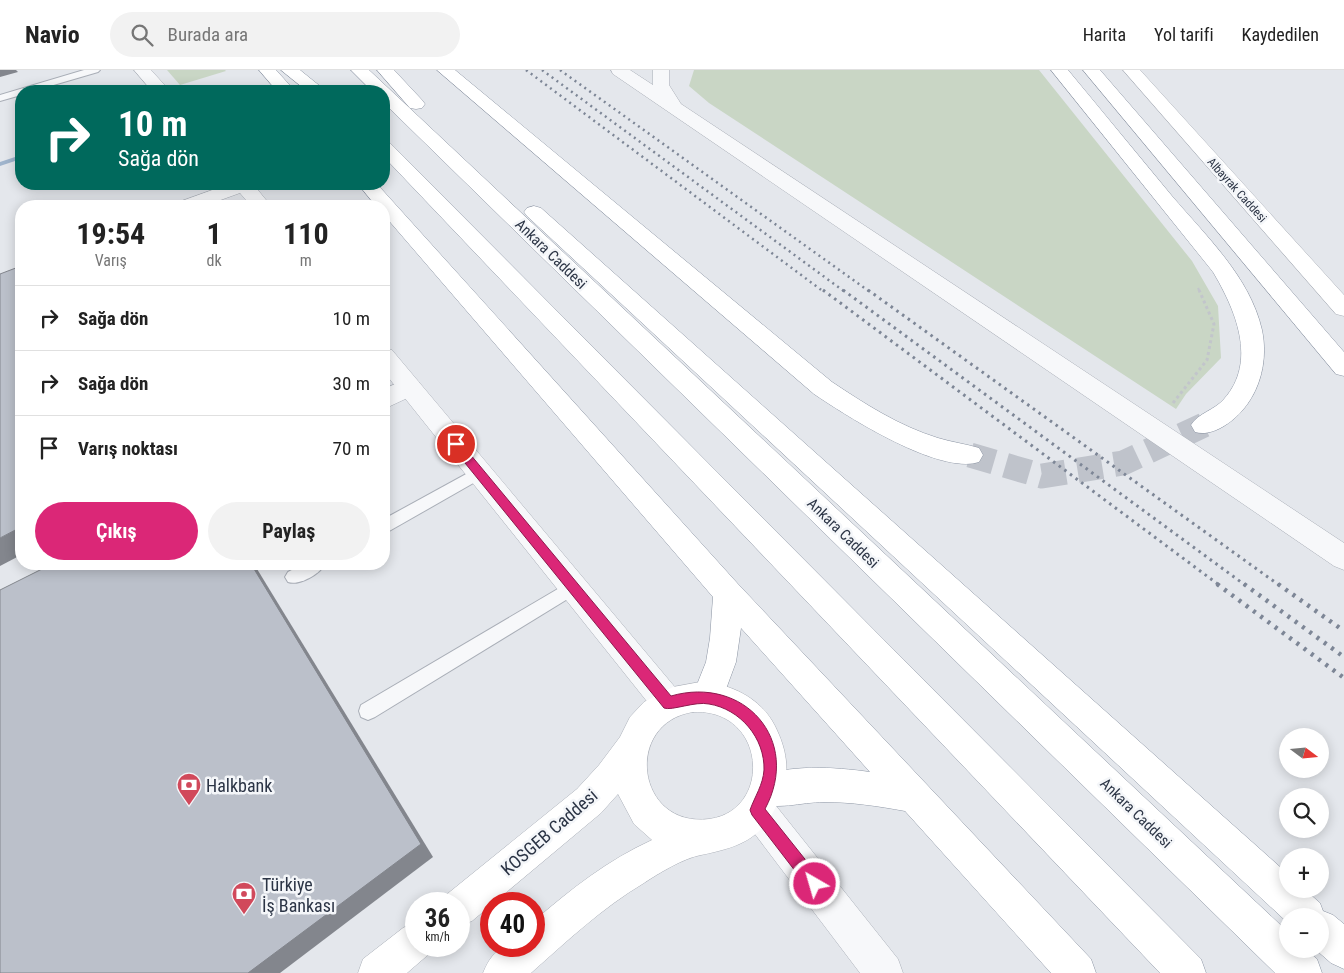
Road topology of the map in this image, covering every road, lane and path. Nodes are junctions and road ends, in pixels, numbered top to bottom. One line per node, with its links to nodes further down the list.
1 (95, 70): 14 (lane)
2 (142, 70): 15 (street)
3 (267, 70): 16 (main road)
4 (290, 70): 17 (main road)
5 (310, 70): 18 (main road)
6 (359, 70): 19 (main road)
7 (385, 70): 56 (main road)
8 (445, 70): 40 (main road)
9 (619, 70): 23 (street)
10 (661, 70): 23 (street)
11 (1059, 70): 39 (main road)
12 (1091, 70): 35 (main road)
13 (1131, 70): 33 (main road, Albayrak Caddesi)
14 (45, 85)
15 (156, 85)
16 (281, 85)
17 (309, 85)
18 (324, 85)
19 (375, 85)
20 (15, 94): 21 (lane)
21 (0, 98)
22 (390, 100): 65 (main road, Ankara Caddesi)
23 (676, 109): 43 (street)
24 (390, 154): 64 (main road)
25 (227, 190): 28 (street)
26 (248, 190): 29 (street)
27 (372, 190): 30 (main road)
28 (202, 200)
29 (256, 200)
30 (381, 200)
31 (390, 210): 47 (main road)
32 (1196, 282): 38 (path)
33 (1344, 309)
34 (390, 363): 36 (street)
35 (1344, 368)
36 (409, 387): 37 (street); 41 (street)
37 (390, 397)
38 (1173, 403)
39 (1204, 425)
40 (970, 455)
41 (480, 473): 42 (lane); 46 (street)
42 (390, 523)
43 (1344, 558)
44 (306, 570): 45 (lane)
45 (294, 577)
46 (573, 587): 49 (street); 50 (lane)
47 (728, 593): 48 (main road); 52 (main road)
48 (708, 697): 49 (main road); 53 (main road)
49 (668, 703): 51 (main road)
50 (368, 711)
51 (631, 749): 54 (main road); 55 (main road, KOSGEB Caddesi)
52 (913, 795): 53 (main road); 63 (main road)
53 (762, 800): 54 (main road); 62 (street)
54 (700, 837): 61 (main road)
55 (470, 899)
56 (1298, 908)
57 (1329, 936): 59 (main road)
58 (405, 950): 60 (main road)
59 (1344, 950)
60 (376, 973)
61 (502, 973)
62 (884, 973)
63 (1078, 973)
64 (1187, 973)
65 (1303, 973)

